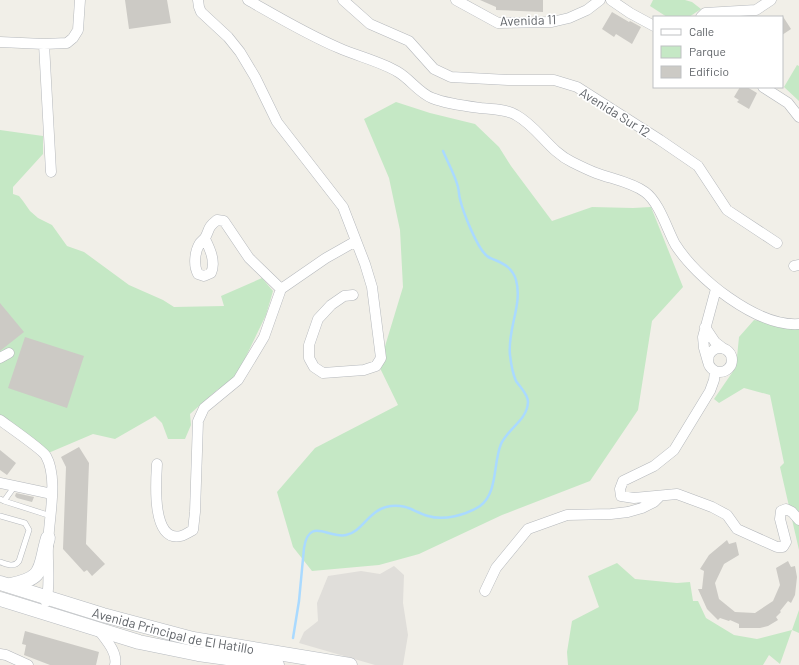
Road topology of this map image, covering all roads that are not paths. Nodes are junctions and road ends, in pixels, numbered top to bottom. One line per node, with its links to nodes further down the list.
1 (80, 0): 12 (street)
2 (198, 0): 17 (street)
3 (248, 0): 20 (street)
4 (343, 0): 18 (street, Avenida Sur 12)
5 (456, 0): 6 (street, Avenida 11)
6 (600, 0)
7 (611, 0): 10 (street)
8 (771, 0): 9 (street)
9 (702, 16)
10 (653, 25)
11 (0, 42): 12 (street)
12 (44, 44): 15 (street)
13 (765, 88): 14 (street)
14 (799, 117)
15 (51, 172)
16 (205, 239): 19 (street)
17 (356, 241): 19 (street); 21 (street)
18 (777, 244)
19 (281, 289): 28 (street)
20 (716, 289): 22 (street); 23 (street)
21 (353, 295)
22 (799, 324)
23 (705, 328): 24 (street); 25 (street)
24 (724, 349): 25 (street); 26 (street)
25 (708, 362): 26 (street)
26 (715, 371): 32 (street)
27 (0, 420): 31 (street)
28 (156, 464)
29 (0, 483): 30 (street)
30 (14, 487): 31 (street); 33 (lane)
31 (52, 494): 35 (street)
32 (660, 496): 36 (street); 40 (street)
33 (2, 500): 35 (lane)
34 (0, 516): 38 (lane)
35 (51, 516): 37 (street)
36 (799, 520)
37 (48, 538): 39 (main road); 41 (street)
38 (0, 562)
39 (5, 584): 41 (main road, Avenida Principal de El Hatillo)
40 (485, 591)
41 (48, 597): 43 (street); 49 (main road, Avenida Principal de El Hatillo)
42 (0, 599): 43 (main road, Avenida Principal de El Hatillo)
43 (44, 612): 44 (main road, Avenida Principal de El Hatillo)
44 (98, 629): 47 (street); 48 (main road, Avenida Principal de El Hatillo)
45 (0, 654): 46 (street)
46 (28, 665)
47 (115, 665)
48 (277, 665)
49 (350, 665)

